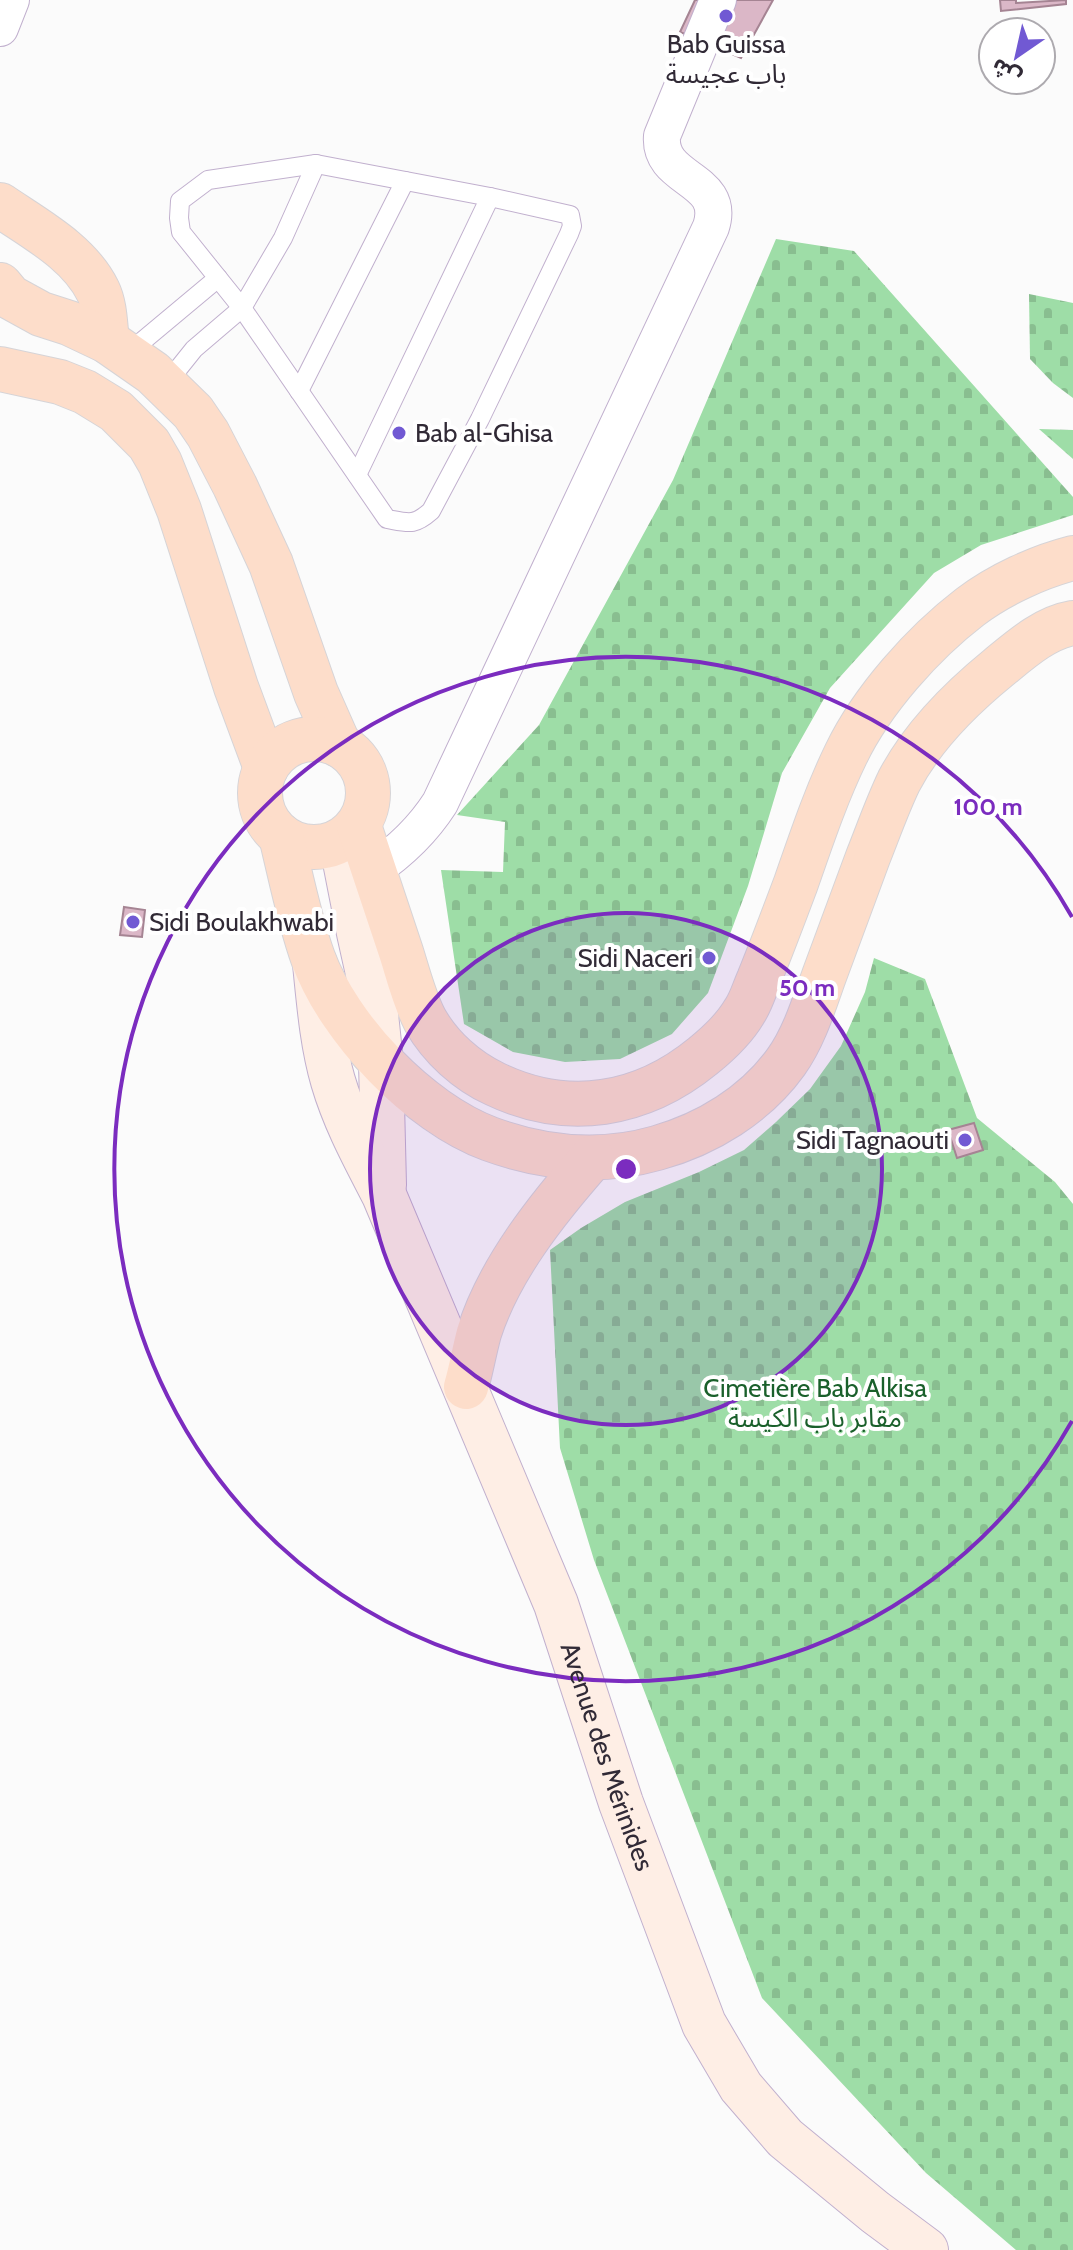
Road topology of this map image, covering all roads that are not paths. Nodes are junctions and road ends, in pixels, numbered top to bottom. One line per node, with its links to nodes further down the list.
1 (11, 0): 3 (street)
2 (718, 0): 22 (street)
3 (0, 28)
4 (316, 164): 5 (lane); 8 (lane); 10 (lane)
5 (405, 181): 6 (lane); 14 (lane)
6 (490, 197): 15 (lane); 15 (lane)
7 (0, 205): 11 (main road)
8 (218, 278): 10 (lane); 11 (lane)
9 (4, 286): 11 (main road)
10 (242, 308): 13 (lane); 14 (lane)
11 (117, 347): 13 (main road)
12 (0, 369): 19 (main road)
13 (166, 384): 18 (main road)
14 (299, 391): 15 (lane)
15 (357, 475)
16 (1073, 558): 22 (main road)
17 (1073, 623): 25 (main road)
18 (339, 745): 19 (main road); 20 (main road)
19 (266, 768): 21 (main road)
20 (350, 834): 21 (main road); 22 (main road); 24 (main road)
21 (281, 836): 23 (main road)
22 (373, 870)
23 (314, 962): 24 (main road); 26 (main road, Avenue des Mérinides)
24 (381, 1062): 25 (main road); 26 (main road)
25 (592, 1158): 27 (main road)
26 (384, 1195): 27 (main road, Avenue des Mérinides)
27 (466, 1387): 28 (main road, Avenue des Mérinides)
28 (926, 2250)

